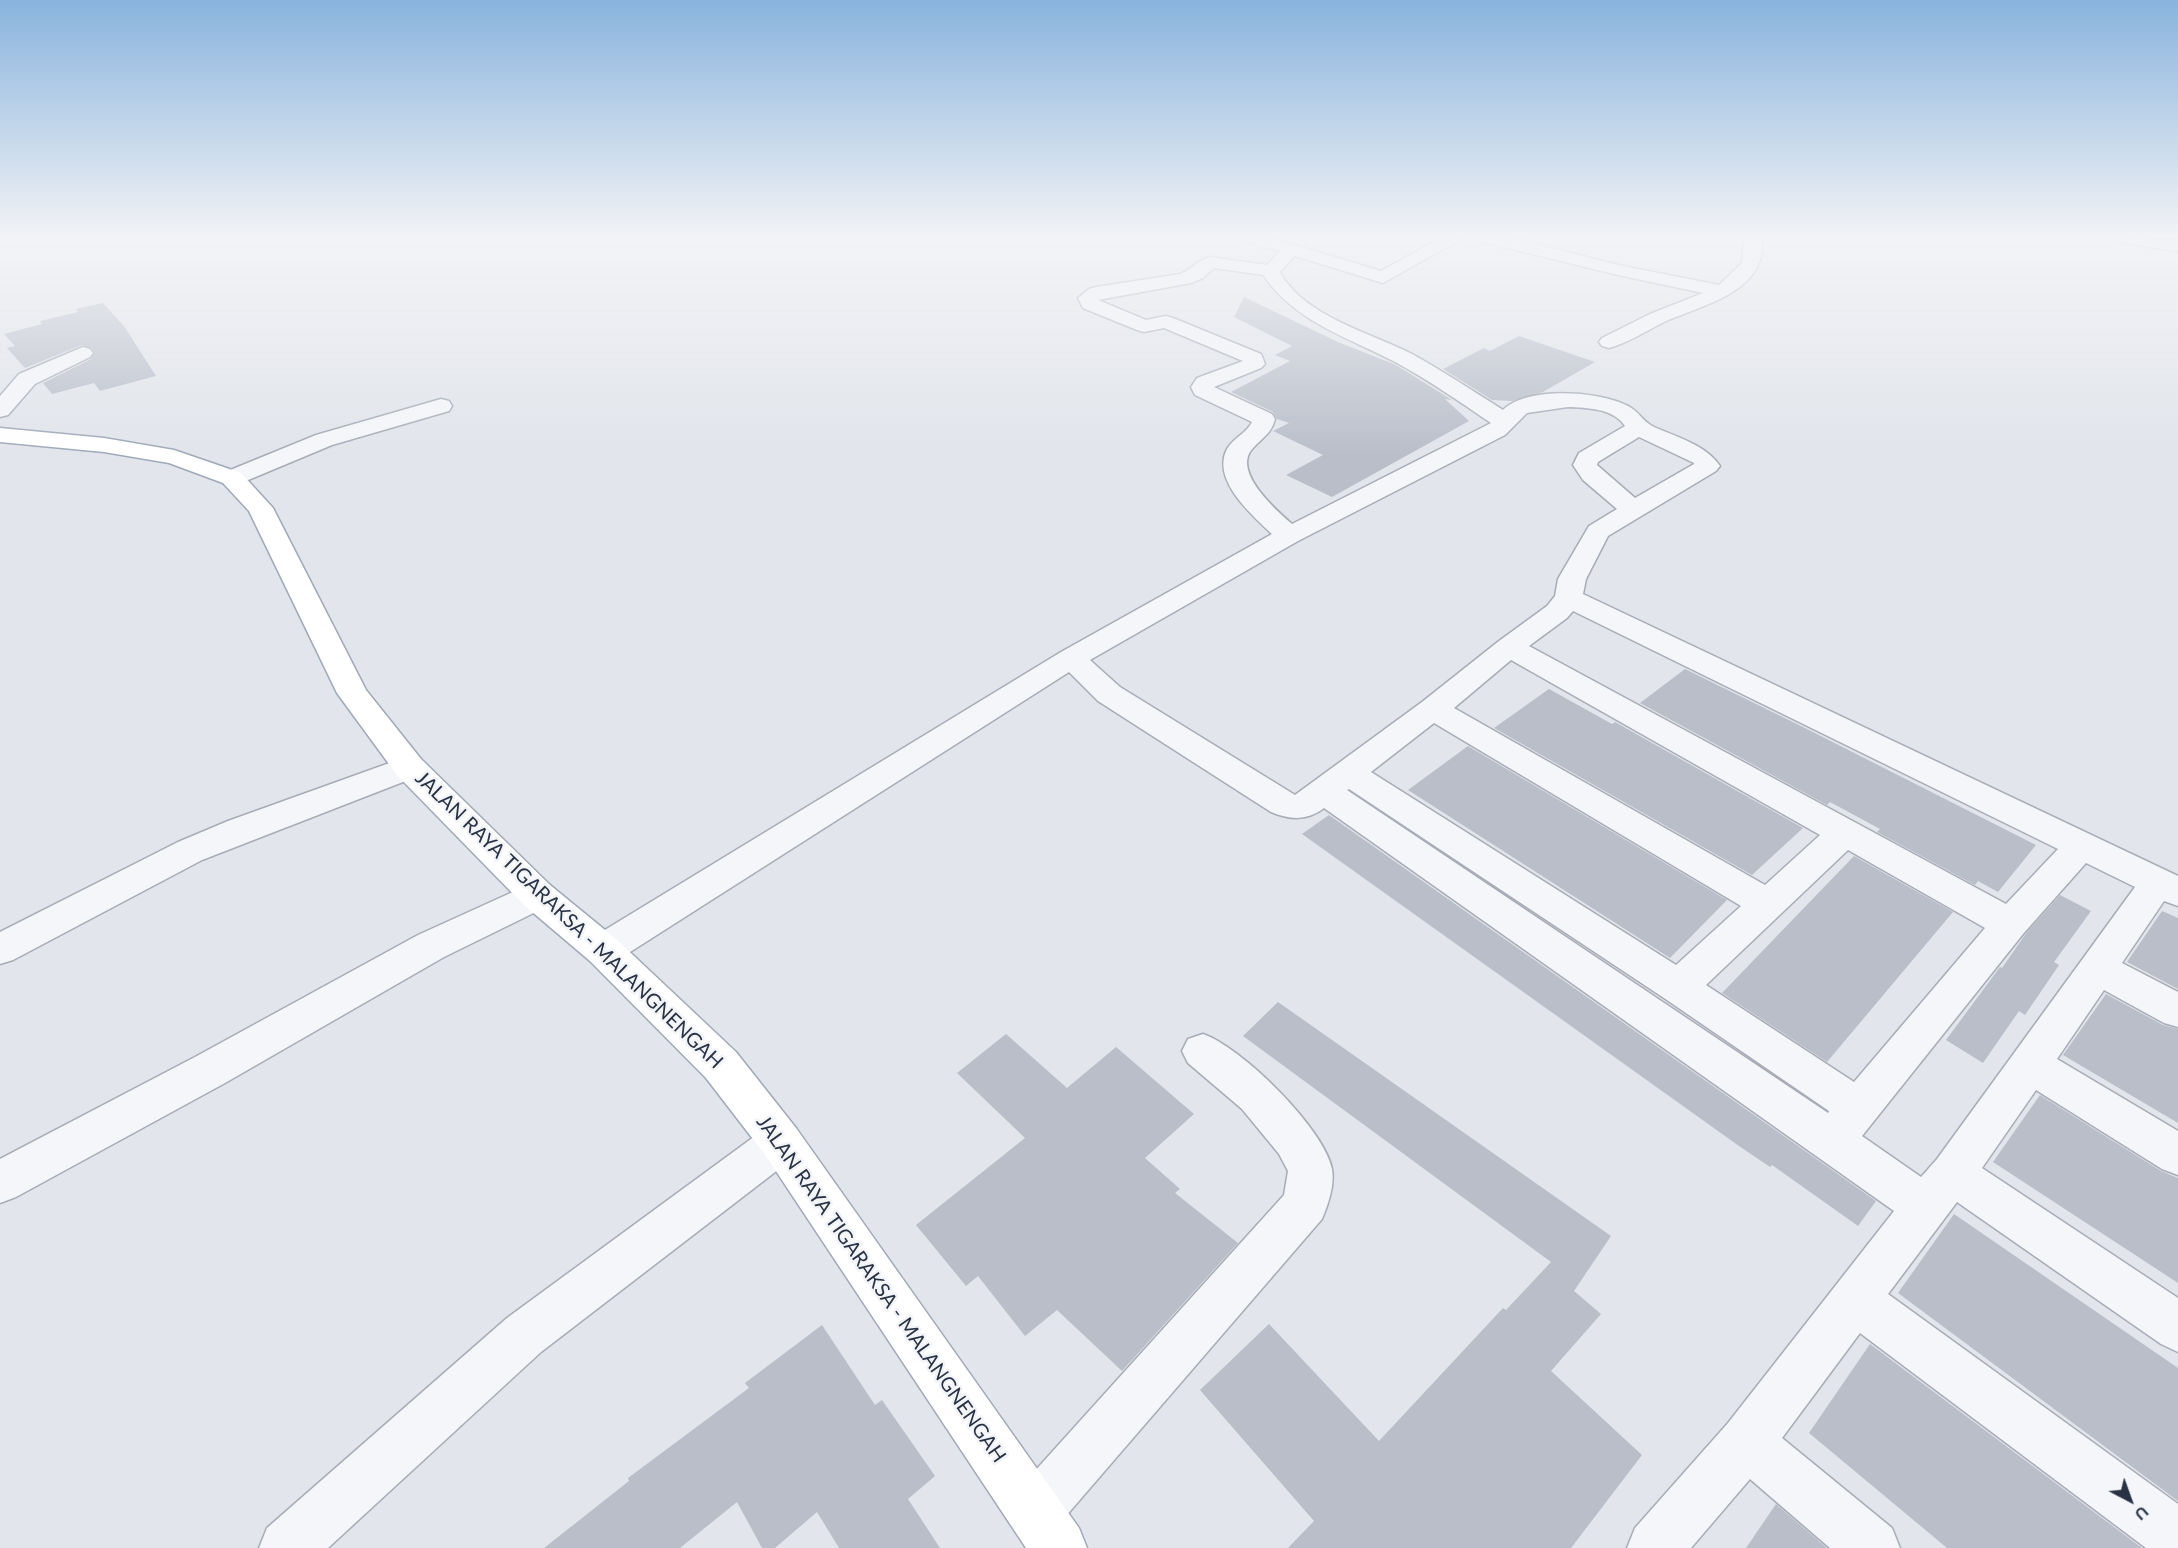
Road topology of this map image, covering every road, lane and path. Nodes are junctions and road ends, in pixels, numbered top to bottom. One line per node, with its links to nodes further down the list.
1 (1101, 310): 13 (street)
2 (1304, 310): 8 (street)
3 (1676, 310): 4 (street)
4 (1609, 342)
5 (83, 352): 7 (street)
6 (441, 406): 11 (street)
7 (0, 410)
8 (1505, 422): 9 (street); 13 (street)
9 (1638, 428): 12 (street); 12 (street)
10 (0, 435): 11 (main road, JALAN RAYA TIGARAKSA - MALANGNENGAH)
11 (232, 478): 18 (main road, JALAN RAYA TIGARAKSA - MALANGNENGAH)
12 (1633, 509): 14 (street)
13 (1289, 535): 16 (street)
14 (1569, 598): 15 (street); 21 (street)
15 (1509, 647): 17 (street); 20 (street)
16 (1071, 658): 19 (street); 27 (street)
17 (1433, 709): 19 (street); 24 (street)
18 (409, 767): 23 (main road, JALAN RAYA TIGARAKSA - MALANGNENGAH); 26 (street)
19 (1334, 781): 29 (street); 33 (street)
20 (1844, 833): 24 (street); 25 (street)
21 (2083, 844): 22 (street); 25 (street)
22 (2168, 887): 28 (street)
23 (537, 895): 27 (main road, JALAN RAYA TIGARAKSA - MALANGNENGAH); 36 (street)
24 (1768, 904): 29 (street)
25 (2010, 924): 33 (street)
26 (0, 949)
27 (603, 950): 34 (main road, JALAN RAYA TIGARAKSA - MALANGNENGAH)
28 (2098, 968): 30 (street); 32 (street)
29 (1678, 987): 33 (street)
30 (2178, 1011)
31 (1203, 1051): 41 (street)
32 (2030, 1064): 35 (street); 37 (street)
33 (1845, 1124): 37 (street)
34 (781, 1142): 41 (main road, JALAN RAYA TIGARAKSA - MALANGNENGAH); 43 (street)
35 (2178, 1155)
36 (0, 1182)
37 (1939, 1191): 38 (street); 39 (street)
38 (1856, 1300): 40 (street); 42 (street)
39 (2178, 1327)
40 (1747, 1442): 44 (street); 45 (street)
41 (1047, 1530)
42 (2178, 1538)
43 (287, 1548)
44 (1655, 1548)
45 (1872, 1548)

